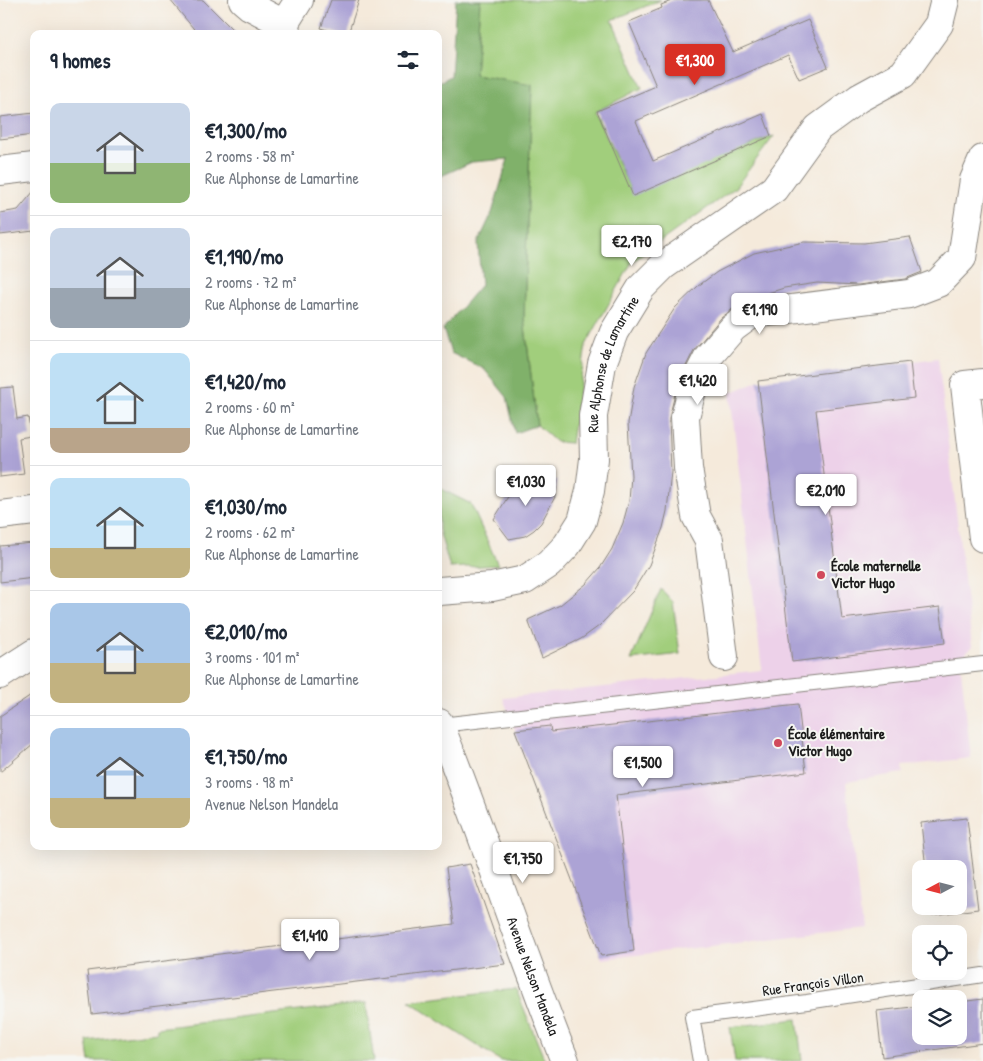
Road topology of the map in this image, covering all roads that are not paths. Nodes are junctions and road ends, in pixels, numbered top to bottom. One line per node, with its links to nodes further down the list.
1 (243, 0): 4 (street)
2 (299, 0): 4 (street)
3 (945, 0): 12 (street, Rue Alphonse de Lamartine)
4 (286, 29)
5 (983, 159): 14 (street)
6 (30, 167): 7 (street)
7 (0, 171)
8 (974, 384): 11 (street)
9 (30, 511): 10 (street)
10 (0, 515)
11 (982, 529)
12 (442, 591)
13 (30, 656): 16 (street)
14 (724, 657)
15 (983, 664): 17 (lane)
16 (0, 675)
17 (442, 724)
18 (442, 732): 20 (street, Avenue Nelson Mandela)
19 (983, 975): 21 (lane, Rue François Villon)
20 (565, 1061)
21 (700, 1061)

